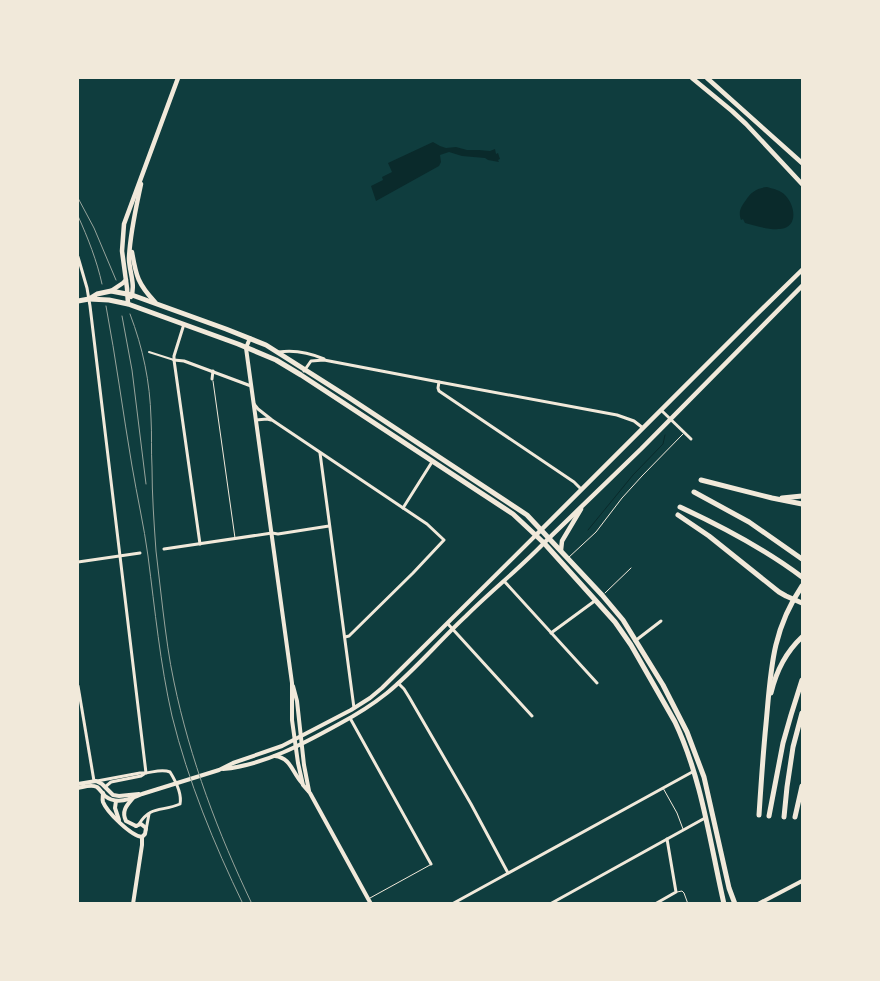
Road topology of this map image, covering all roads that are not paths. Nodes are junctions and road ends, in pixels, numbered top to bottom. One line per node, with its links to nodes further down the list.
1 (178, 78): 5 (main road)
2 (692, 78): 6 (main road)
3 (707, 78): 4 (main road)
4 (802, 163)
5 (143, 175): 7 (main road); 11 (main road)
6 (802, 184)
7 (131, 246): 14 (main road); 17 (main road)
8 (78, 257): 9 (street)
9 (79, 265): 15 (street)
10 (802, 270): 35 (main road)
11 (126, 280): 13 (main road); 14 (main road)
12 (802, 286): 36 (main road)
13 (111, 291): 14 (highway); 15 (highway)
14 (130, 294): 17 (highway); 18 (main road)
15 (89, 298): 16 (highway); 18 (highway); 65 (street)
16 (78, 301)
17 (155, 303): 20 (highway)
18 (128, 304): 19 (highway)
19 (184, 324): 21 (highway); 25 (street)
20 (250, 338): 21 (main road); 23 (highway)
21 (246, 348): 30 (highway); 33 (main road)
22 (149, 352): 25 (street)
23 (278, 352): 24 (street); 28 (highway)
24 (305, 354): 26 (street); 27 (street)
25 (174, 360): 29 (street); 61 (street)
26 (324, 360): 27 (street); 32 (street)
27 (309, 363): 28 (street)
28 (305, 369): 30 (street); 55 (highway)
29 (213, 371): 31 (street); 33 (street)
30 (301, 375): 43 (highway)
31 (212, 379): 59 (lane)
32 (438, 382): 39 (street); 45 (street)
33 (252, 386): 34 (main road)
34 (254, 403): 37 (main road); 38 (street)
35 (661, 410): 36 (street); 39 (main road)
36 (670, 419): 40 (street); 49 (main road)
37 (256, 420): 38 (street); 56 (main road)
38 (272, 420): 42 (street)
39 (643, 428): 45 (main road)
40 (684, 432): 41 (street); 66 (lane)
41 (691, 440)
42 (320, 453): 52 (street); 54 (street)
43 (433, 461): 52 (street); 57 (highway)
44 (701, 480): 48 (highway)
45 (582, 490): 55 (main road)
46 (694, 492): 67 (highway)
47 (802, 496): 48 (highway)
48 (772, 498): 50 (highway)
49 (584, 503): 58 (main road); 63 (main road)
50 (802, 504)
51 (680, 507): 70 (highway)
52 (403, 508): 80 (street)
53 (678, 515): 75 (highway)
54 (329, 526): 56 (street); 80 (street)
55 (542, 530): 57 (main road); 58 (highway)
56 (272, 533): 59 (street); 85 (main road)
57 (536, 535): 60 (highway); 77 (main road)
58 (549, 538): 60 (main road); 63 (highway)
59 (236, 539): 61 (street)
60 (544, 543): 71 (main road); 74 (highway)
61 (200, 544): 62 (street)
62 (164, 549)
63 (561, 550): 66 (highway)
64 (140, 553): 65 (street)
65 (119, 556): 68 (street); 101 (street)
66 (568, 558): 73 (highway)
67 (802, 559)
68 (78, 562)
69 (632, 568): 73 (lane)
70 (802, 578)
71 (504, 581): 78 (main road); 79 (street)
72 (802, 586): 93 (highway)
73 (602, 595): 82 (highway)
74 (596, 600): 79 (street); 83 (highway)
75 (802, 603)
76 (661, 621): 82 (street)
77 (448, 624): 78 (street); 89 (main road)
78 (452, 629): 86 (main road); 91 (street)
79 (551, 633): 87 (street)
80 (345, 637): 89 (street)
81 (802, 637): 93 (highway)
82 (636, 640): 83 (street); 138 (highway)
83 (631, 644): 100 (highway)
84 (802, 680): 116 (highway)
85 (292, 682): 94 (main road); 95 (main road)
86 (398, 683): 92 (main road); 128 (street)
87 (597, 683)
88 (78, 686): 102 (street)
89 (354, 708): 94 (main road)
90 (802, 713): 117 (highway)
91 (532, 716)
92 (350, 718): 96 (main road); 127 (street)
93 (766, 723): 115 (highway)
94 (300, 737): 95 (main road); 96 (main road)
95 (295, 740): 97 (main road); 99 (main road)
96 (301, 744): 97 (main road); 109 (main road)
97 (296, 746): 98 (main road); 103 (main road)
98 (275, 756): 99 (main road); 103 (main road)
99 (219, 770): 110 (main road)
100 (694, 771): 107 (street); 118 (highway)
101 (146, 773): 102 (street); 106 (street); 114 (street)
102 (95, 781): 104 (main road); 106 (main road)
103 (303, 785): 109 (main road)
104 (78, 786): 108 (main road)
105 (802, 786): 119 (highway)
106 (105, 787): 111 (main road)
107 (663, 788): 122 (lane); 128 (street)
108 (102, 793): 113 (main road); 120 (main road)
109 (310, 793): 131 (main road)
110 (142, 794): 111 (main road); 112 (main road)
111 (119, 796): 113 (street)
112 (133, 798): 113 (main road); 121 (main road)
113 (116, 801): 120 (main road)
114 (149, 813): 121 (street); 123 (street)
115 (759, 815)
116 (769, 816)
117 (784, 816)
118 (705, 818): 122 (street); 137 (highway)
119 (795, 818)
120 (122, 824): 124 (main road)
121 (137, 825): 123 (main road); 124 (main road)
122 (683, 829): 126 (street)
123 (146, 830): 125 (main road)
124 (134, 834): 125 (main road)
125 (142, 836): 132 (main road)
126 (667, 839): 130 (street); 134 (street)
127 (430, 864): 131 (lane)
128 (508, 873): 133 (street)
129 (802, 881): 139 (main road)
130 (676, 892): 135 (street); 136 (lane)
131 (370, 901)
132 (133, 904)
133 (452, 904)
134 (550, 904)
135 (655, 904)
136 (688, 904)
137 (724, 904)
138 (734, 904)
139 (758, 904)

